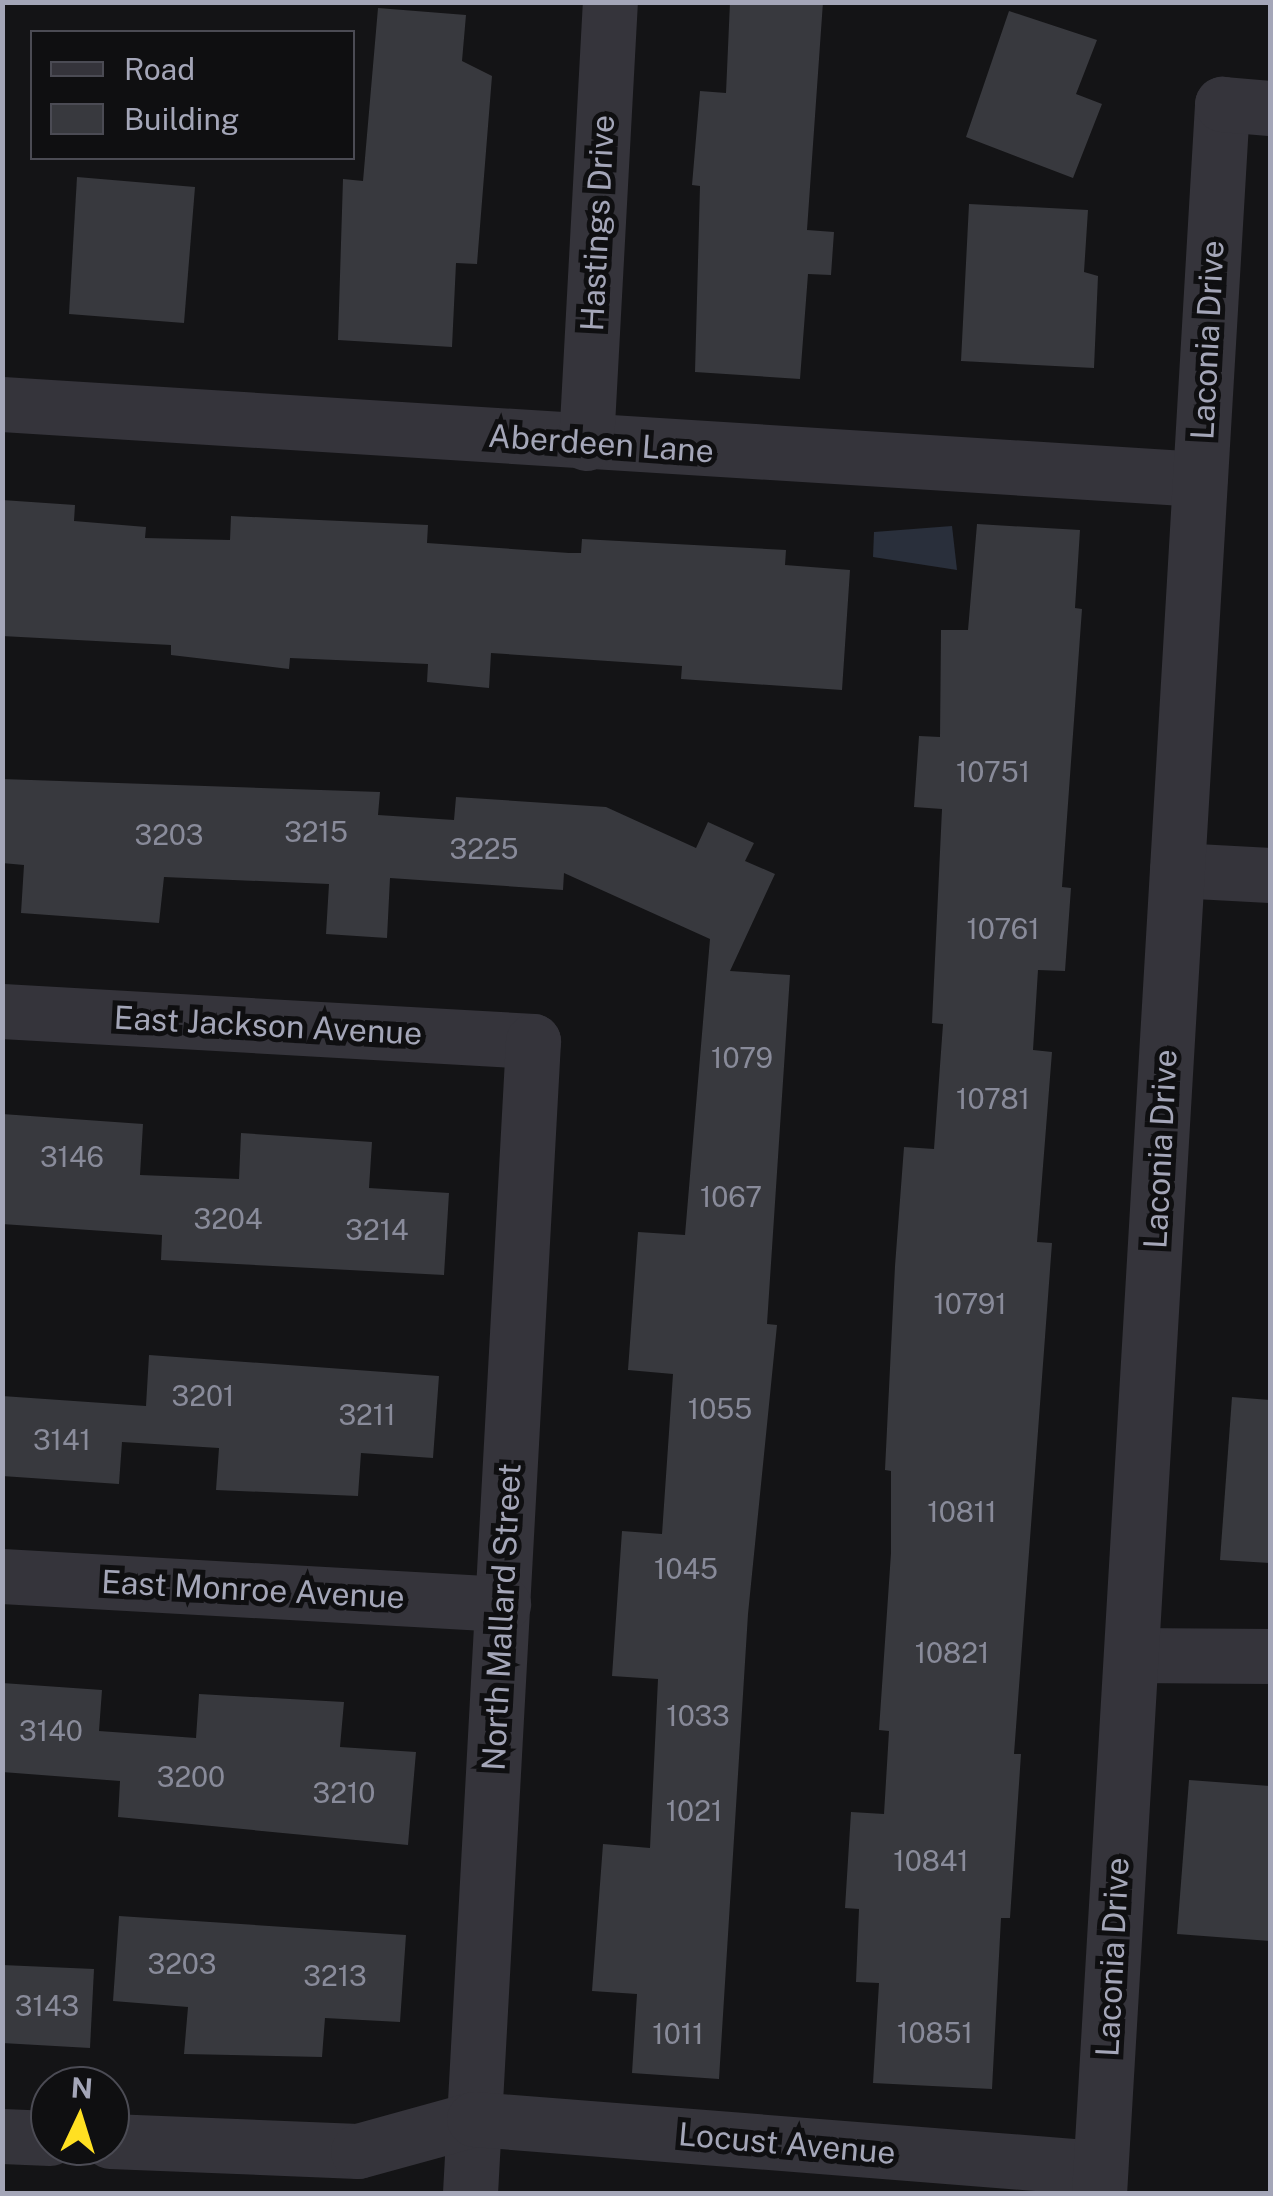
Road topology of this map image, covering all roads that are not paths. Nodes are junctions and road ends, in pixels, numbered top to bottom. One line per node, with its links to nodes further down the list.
1 (610, 2): 4 (street, Hastings Drive)
2 (1246, 106): 5 (street, Laconia Drive)
3 (2, 404): 4 (street, Aberdeen Lane)
4 (586, 443): 5 (street, Aberdeen Lane)
5 (1200, 479): 6 (street, Laconia Drive)
6 (1177, 870): 7 (street); 12 (street, Laconia Drive)
7 (1270, 874)
8 (2, 1011): 9 (street, East Jackson Avenue)
9 (533, 1041): 11 (street, North Mallard Street)
10 (2, 1576): 11 (street, East Monroe Avenue)
11 (502, 1604): 14 (street, North Mallard Street)
12 (1131, 1655): 13 (street); 18 (street, Laconia Drive)
13 (1270, 1656)
14 (474, 2119): 17 (street, Locust Avenue); 18 (street, Locust Avenue); 19 (street, North Mallard Street)
15 (2, 2136): 16 (street)
16 (30, 2137)
17 (130, 2142)
18 (1100, 2181)
19 (470, 2194)

